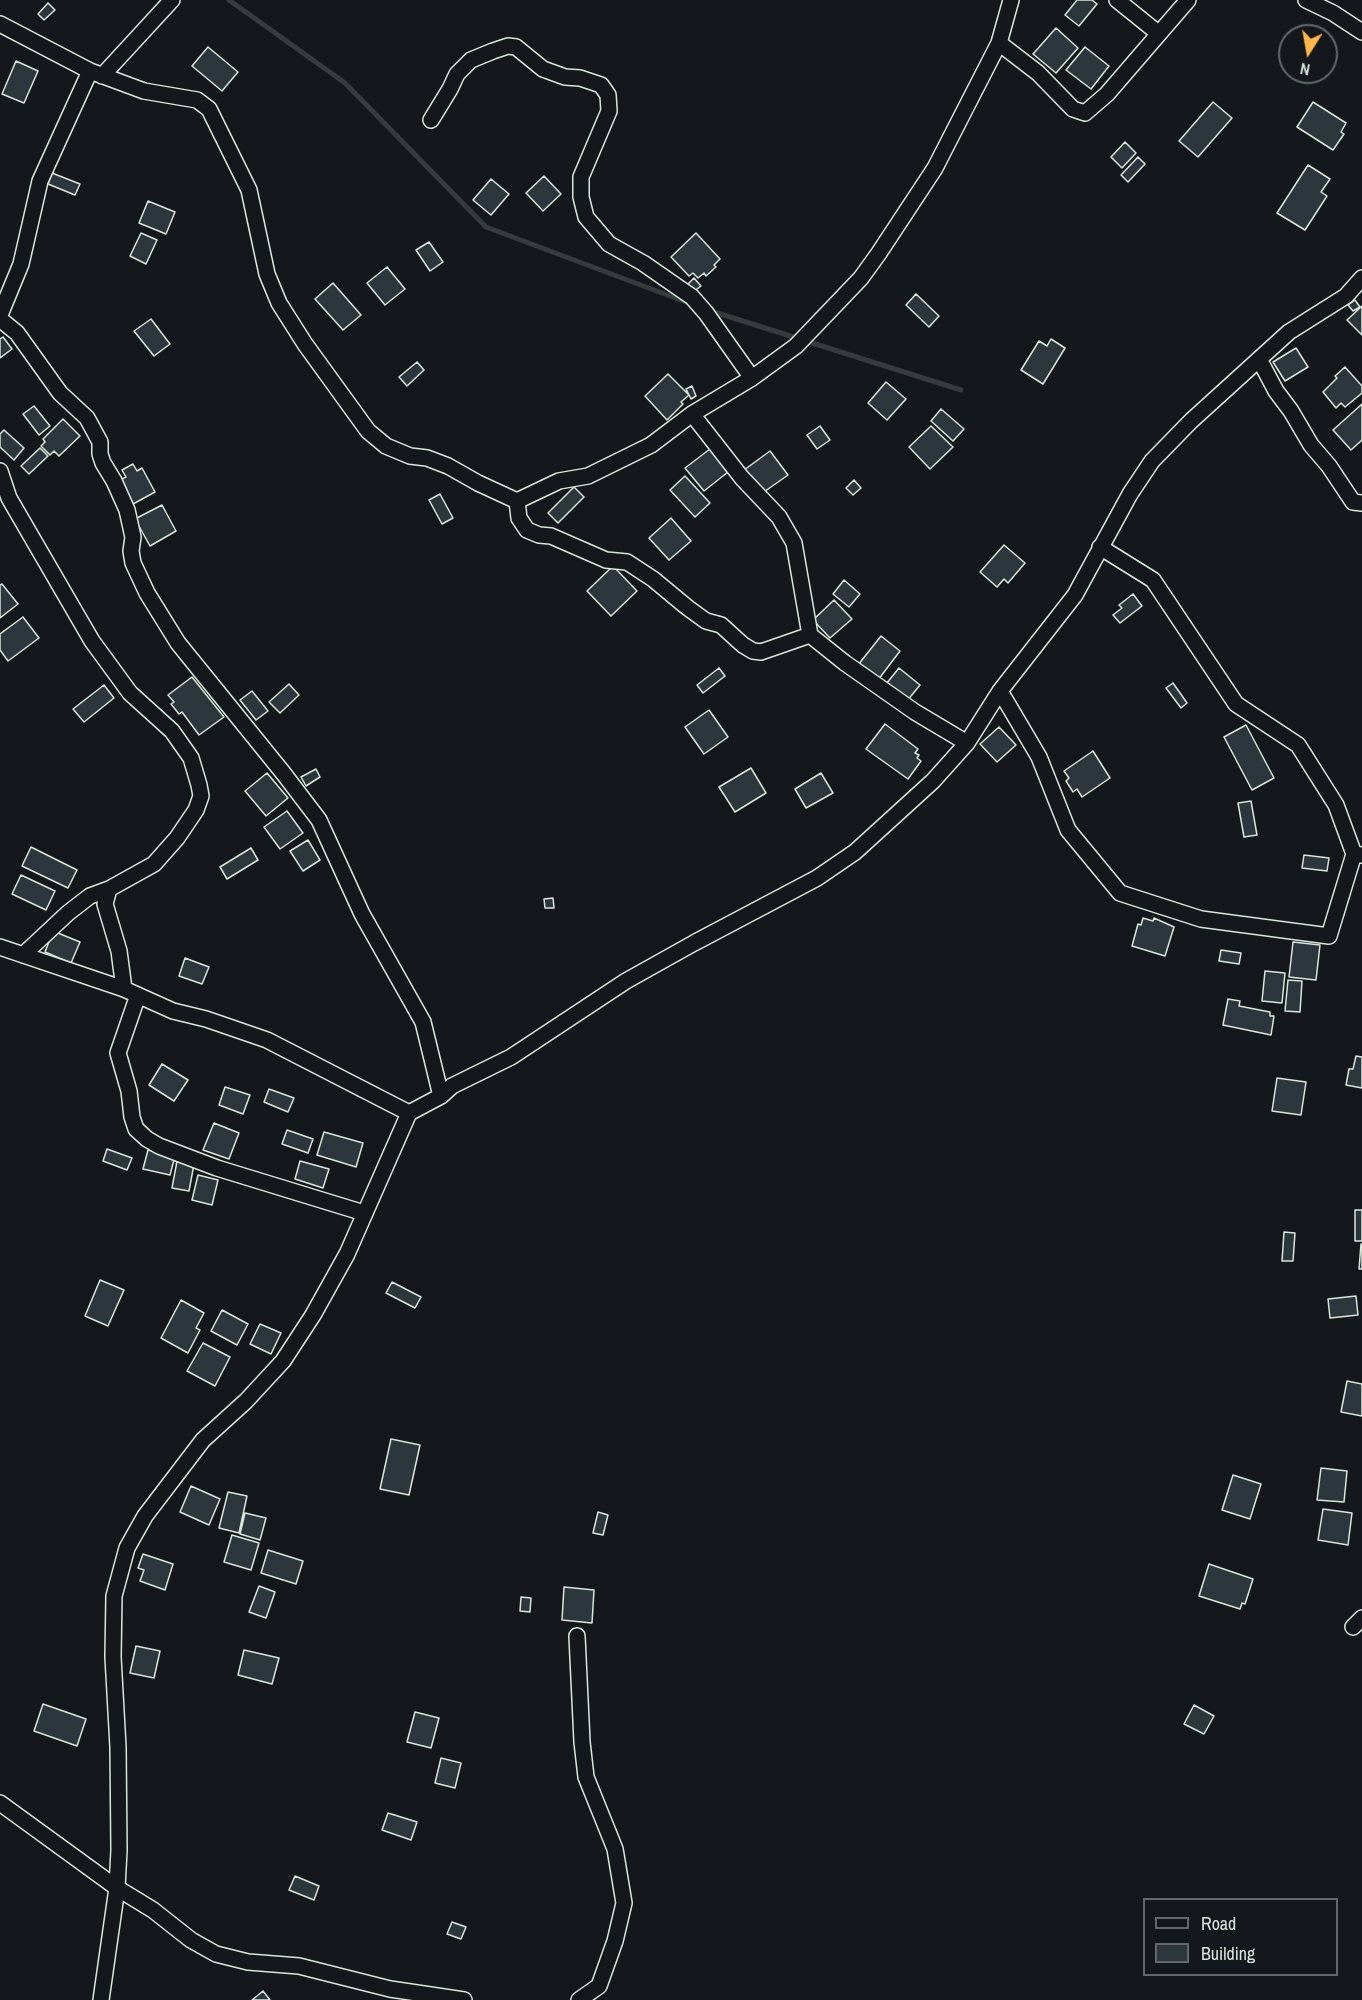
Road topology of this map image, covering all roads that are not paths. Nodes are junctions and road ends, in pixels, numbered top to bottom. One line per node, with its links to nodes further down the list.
1 (172, 0): 10 (street)
2 (1011, 0): 9 (street)
3 (1117, 0): 8 (street)
4 (1188, 0): 8 (street)
5 (1311, 1): 7 (street)
6 (0, 24): 10 (street)
7 (1362, 32)
8 (1158, 33): 9 (street)
9 (999, 43): 15 (street)
10 (96, 73): 13 (street); 18 (street)
11 (431, 120): 15 (street)
12 (1362, 278): 14 (street)
13 (0, 317): 29 (street)
14 (1259, 359): 19 (street); 20 (street)
15 (752, 378): 16 (street)
16 (692, 414): 18 (street); 21 (street)
17 (0, 471): 25 (street)
18 (517, 501): 21 (street)
19 (1359, 505)
20 (1100, 547): 22 (street); 24 (street)
21 (810, 635): 23 (street)
22 (1000, 691): 23 (street); 24 (street)
23 (967, 743): 29 (street)
24 (1358, 854)
25 (109, 889): 27 (street); 28 (street)
26 (0, 947): 27 (street)
27 (23, 955): 28 (street)
28 (131, 992): 30 (street); 31 (street)
29 (441, 1096): 30 (street)
30 (409, 1113): 31 (street)
31 (364, 1213): 34 (street)
32 (577, 1636): 37 (street)
33 (0, 1803): 34 (street)
34 (117, 1888): 35 (street); 36 (street)
35 (101, 2000)
36 (464, 2000)
37 (579, 2000)

